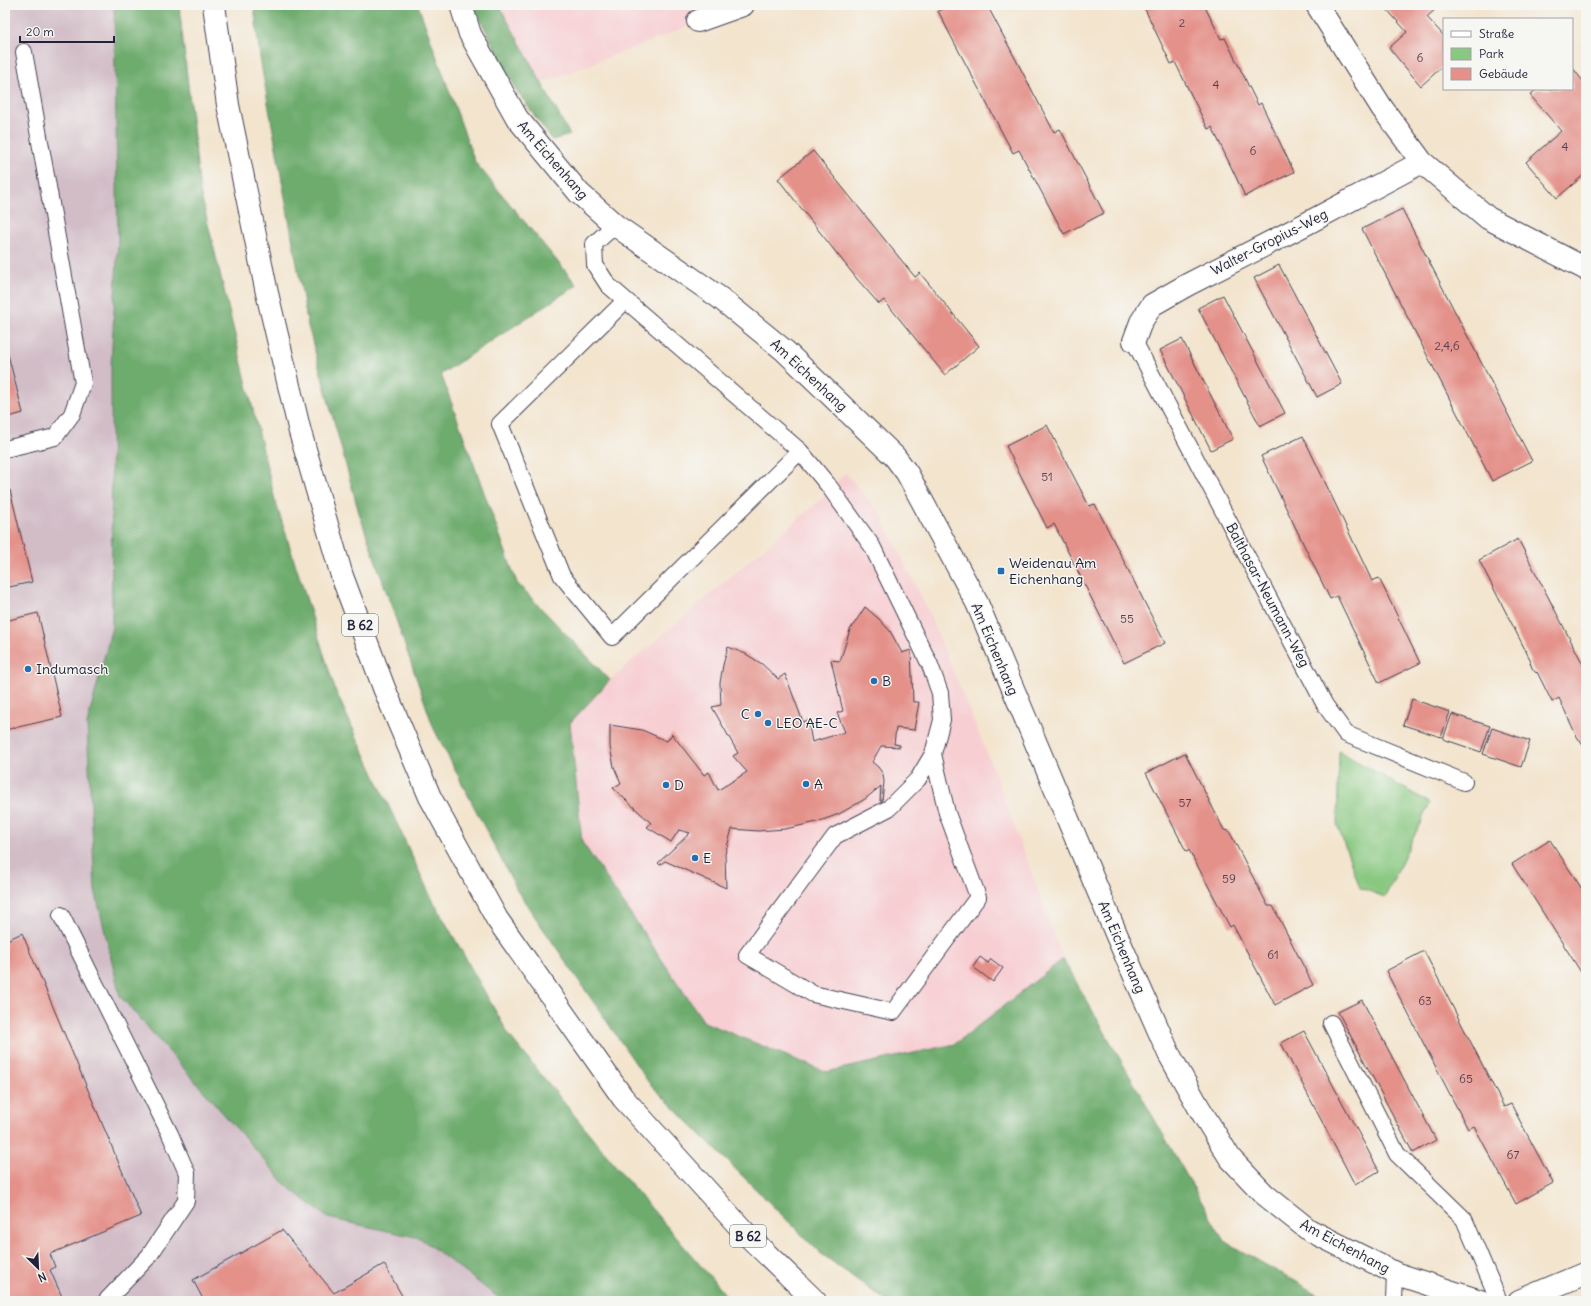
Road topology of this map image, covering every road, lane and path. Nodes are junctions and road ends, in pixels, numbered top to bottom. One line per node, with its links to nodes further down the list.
1 (214, 5): 21 (street, B 62)
2 (461, 5): 8 (street, Am Eichenhang)
3 (743, 5): 5 (street)
4 (1317, 5): 7 (street)
5 (698, 21)
6 (24, 52): 12 (lane)
7 (1422, 162): 9 (street); 11 (street, Walter-Gropius-Weg)
8 (615, 225): 10 (lane); 18 (street, Am Eichenhang)
9 (1586, 269)
10 (625, 301): 13 (lane); 13 (lane)
11 (1134, 341): 15 (lane, Balthasar-Neumann-Weg)
12 (5, 449)
13 (800, 451): 14 (lane)
14 (933, 754): 14 (lane)
15 (1464, 782)
16 (61, 915): 20 (lane)
17 (1331, 1023): 24 (lane)
18 (1395, 1273): 22 (lane); 23 (street, Am Eichenhang)
19 (1586, 1273): 25 (street)
20 (106, 1301)
21 (815, 1301)
22 (1394, 1301)
23 (1480, 1301)
24 (1499, 1301)
25 (1519, 1301)

